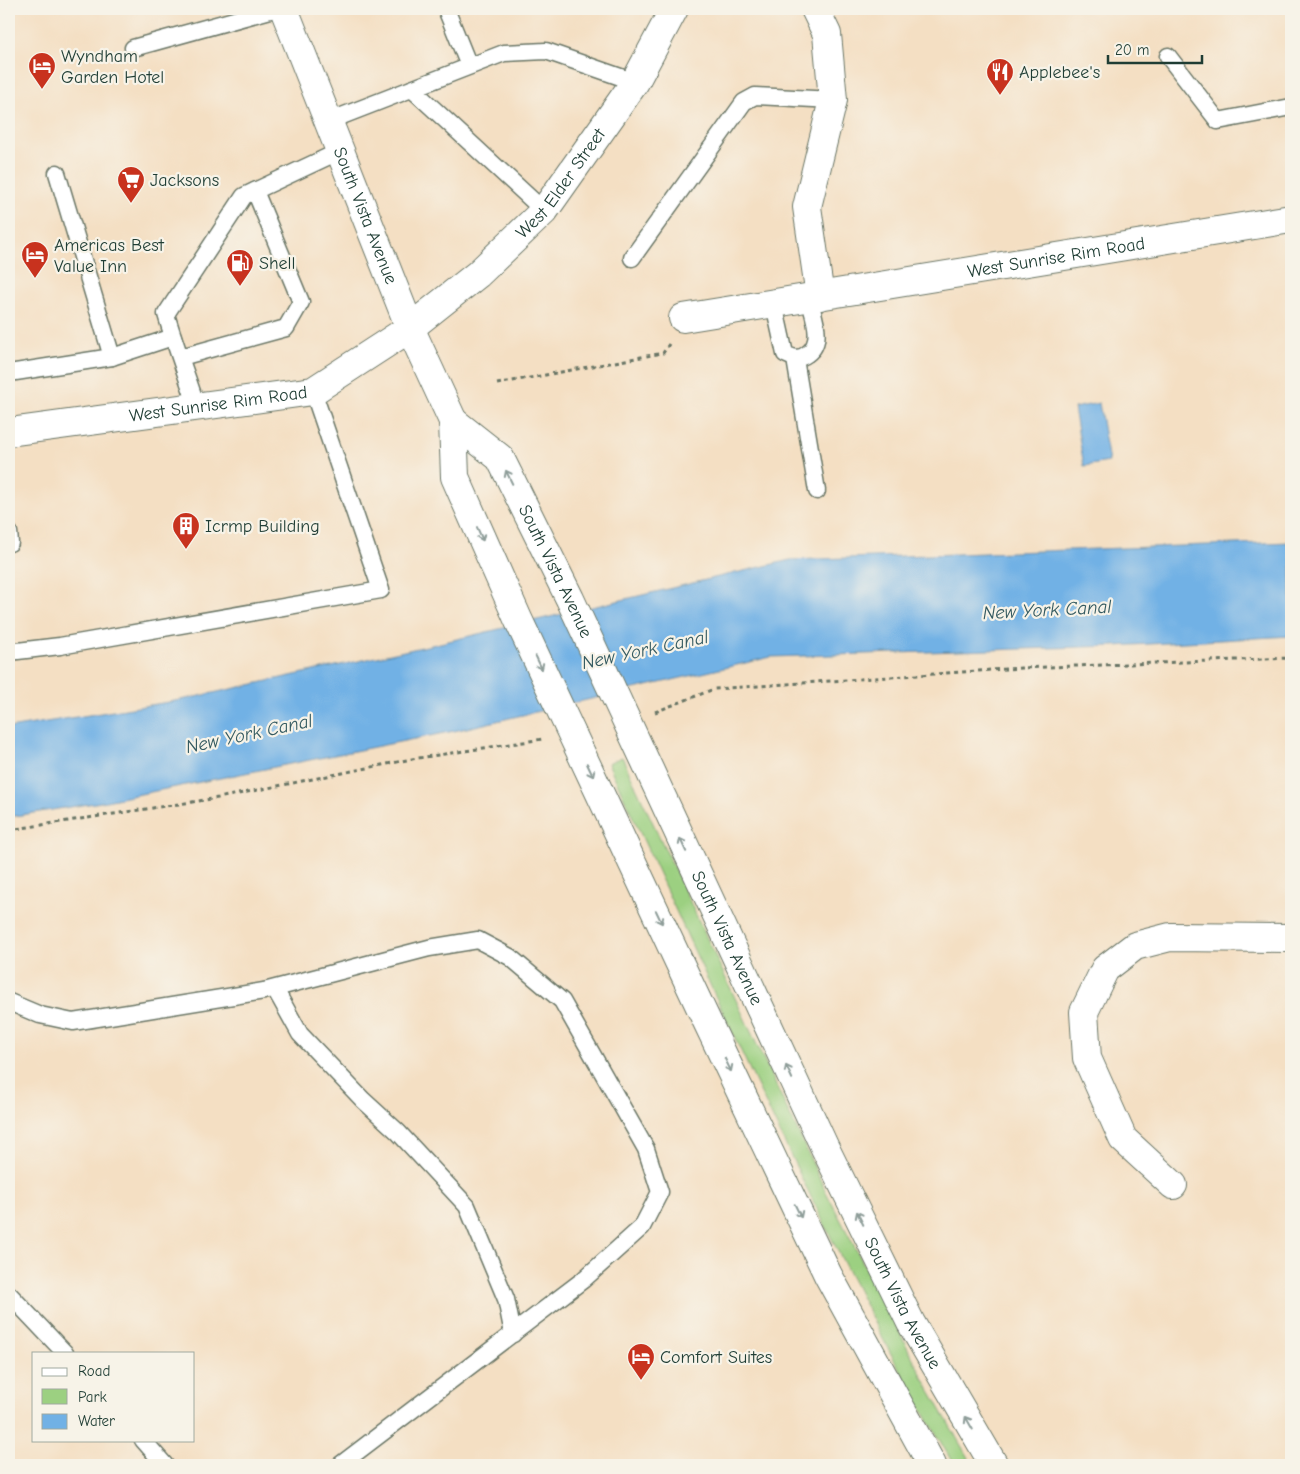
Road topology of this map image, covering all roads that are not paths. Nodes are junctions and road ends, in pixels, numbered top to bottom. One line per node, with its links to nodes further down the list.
1 (274, 9): 6 (lane)
2 (284, 9): 13 (main road, South Vista Avenue)
3 (446, 9): 8 (lane)
4 (674, 9): 9 (main road, West Elder Street)
5 (815, 9): 11 (main road)
6 (133, 48)
7 (1168, 56): 12 (lane)
8 (469, 66): 9 (lane); 10 (lane)
9 (635, 82): 17 (main road, West Elder Street)
10 (412, 89): 13 (lane); 17 (lane)
11 (833, 100): 19 (lane); 20 (main road)
12 (1291, 107)
13 (328, 122): 14 (main road, South Vista Avenue)
14 (340, 151): 16 (lane); 22 (main road, South Vista Avenue)
15 (57, 173): 25 (lane)
16 (255, 191): 24 (lane); 26 (lane)
17 (544, 211): 22 (main road, West Elder Street)
18 (1291, 219): 20 (main road, West Sunrise Rim Road)
19 (632, 258)
20 (815, 297): 21 (main road, West Sunrise Rim Road); 27 (lane)
21 (774, 304): 23 (main road, West Sunrise Rim Road); 27 (lane)
22 (410, 328): 29 (main road, West Sunrise Rim Road); 31 (main road, South Vista Avenue)
23 (677, 329)
24 (173, 336): 25 (lane); 26 (lane)
25 (112, 357): 28 (lane)
26 (181, 357): 30 (lane)
27 (795, 358): 33 (lane)
28 (9, 373)
29 (313, 392): 30 (main road, West Sunrise Rim Road); 36 (lane)
30 (197, 407): 32 (main road, West Sunrise Rim Road)
31 (453, 421): 47 (main road, South Vista Avenue, one-way to 47); 48 (main road, South Vista Avenue, one-way to 31)
32 (9, 432)
33 (817, 491)
34 (9, 532): 35 (lane)
35 (9, 543)
36 (9, 652)
37 (1291, 938): 40 (main road)
38 (275, 989): 39 (lane); 42 (lane); 42 (lane)
39 (9, 1002)
40 (1173, 1185)
41 (9, 1294): 43 (lane)
42 (513, 1334): 46 (lane)
43 (64, 1352)
44 (144, 1442): 45 (lane)
45 (165, 1465)
46 (340, 1465)
47 (932, 1465)
48 (994, 1465)

